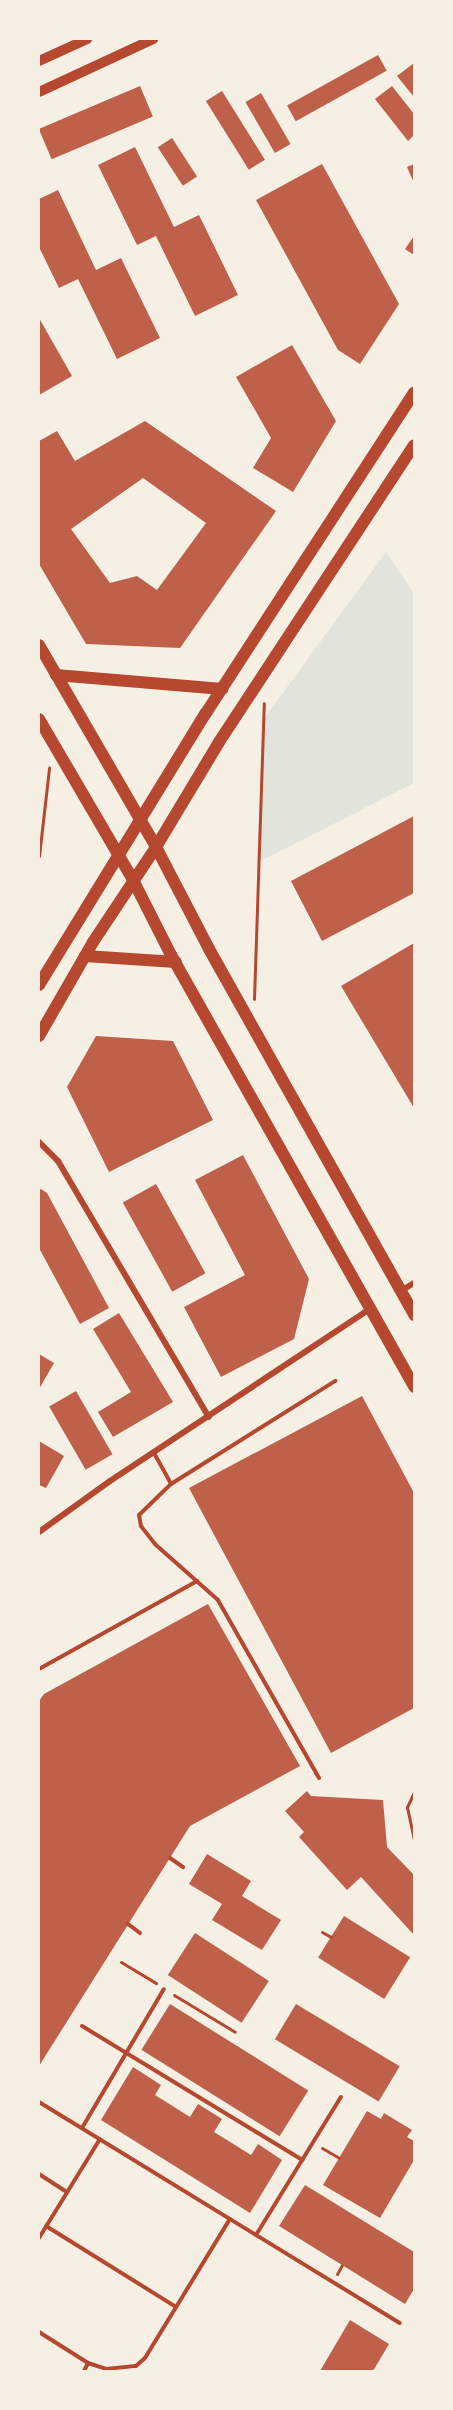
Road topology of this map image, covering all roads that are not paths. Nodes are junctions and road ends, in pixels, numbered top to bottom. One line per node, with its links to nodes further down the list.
1 (87, 39): 3 (main road)
2 (153, 39): 4 (main road)
3 (39, 62)
4 (39, 92)
5 (414, 393): 9 (main road)
6 (414, 445): 12 (main road)
7 (39, 645): 8 (main road)
8 (56, 675): 9 (main road); 11 (main road)
9 (222, 688): 11 (main road)
10 (39, 718): 13 (main road)
11 (140, 818): 12 (main road); 13 (main road)
12 (156, 847): 14 (main road); 21 (main road)
13 (118, 856): 14 (main road); 17 (main road)
14 (133, 880): 15 (main road); 16 (main road)
15 (86, 956): 16 (main road); 18 (main road)
16 (176, 962): 22 (main road)
17 (39, 985)
18 (39, 1036)
19 (39, 1143): 26 (street)
20 (414, 1283): 21 (street)
21 (401, 1291): 23 (main road)
22 (370, 1309): 25 (main road); 26 (street)
23 (414, 1315)
24 (335, 1381): 28 (lane)
25 (414, 1387)
26 (209, 1417): 27 (street)
27 (154, 1453): 28 (lane); 29 (street)
28 (171, 1484): 30 (lane)
29 (39, 1532)
30 (197, 1581): 31 (lane); 32 (lane)
31 (39, 1669)
32 (319, 1778)
33 (170, 1858): 34 (lane)
34 (183, 1867)
35 (129, 1924): 36 (lane)
36 (140, 1933)
37 (164, 1989): 39 (lane)
38 (81, 2026): 39 (lane)
39 (126, 2052): 42 (lane); 44 (lane)
40 (341, 2097): 44 (lane)
41 (39, 2102): 42 (lane)
42 (82, 2128): 43 (lane)
43 (100, 2139): 46 (lane); 47 (lane)
44 (302, 2160): 49 (lane)
45 (39, 2174): 46 (lane)
46 (66, 2192): 48 (lane)
47 (230, 2219): 49 (lane); 51 (lane)
48 (46, 2226): 50 (lane); 51 (lane)
49 (256, 2235): 52 (lane)
50 (39, 2238)
51 (176, 2307): 54 (lane)
52 (400, 2323)
53 (39, 2332): 54 (lane)
54 (88, 2363): 55 (lane)
55 (84, 2371)

